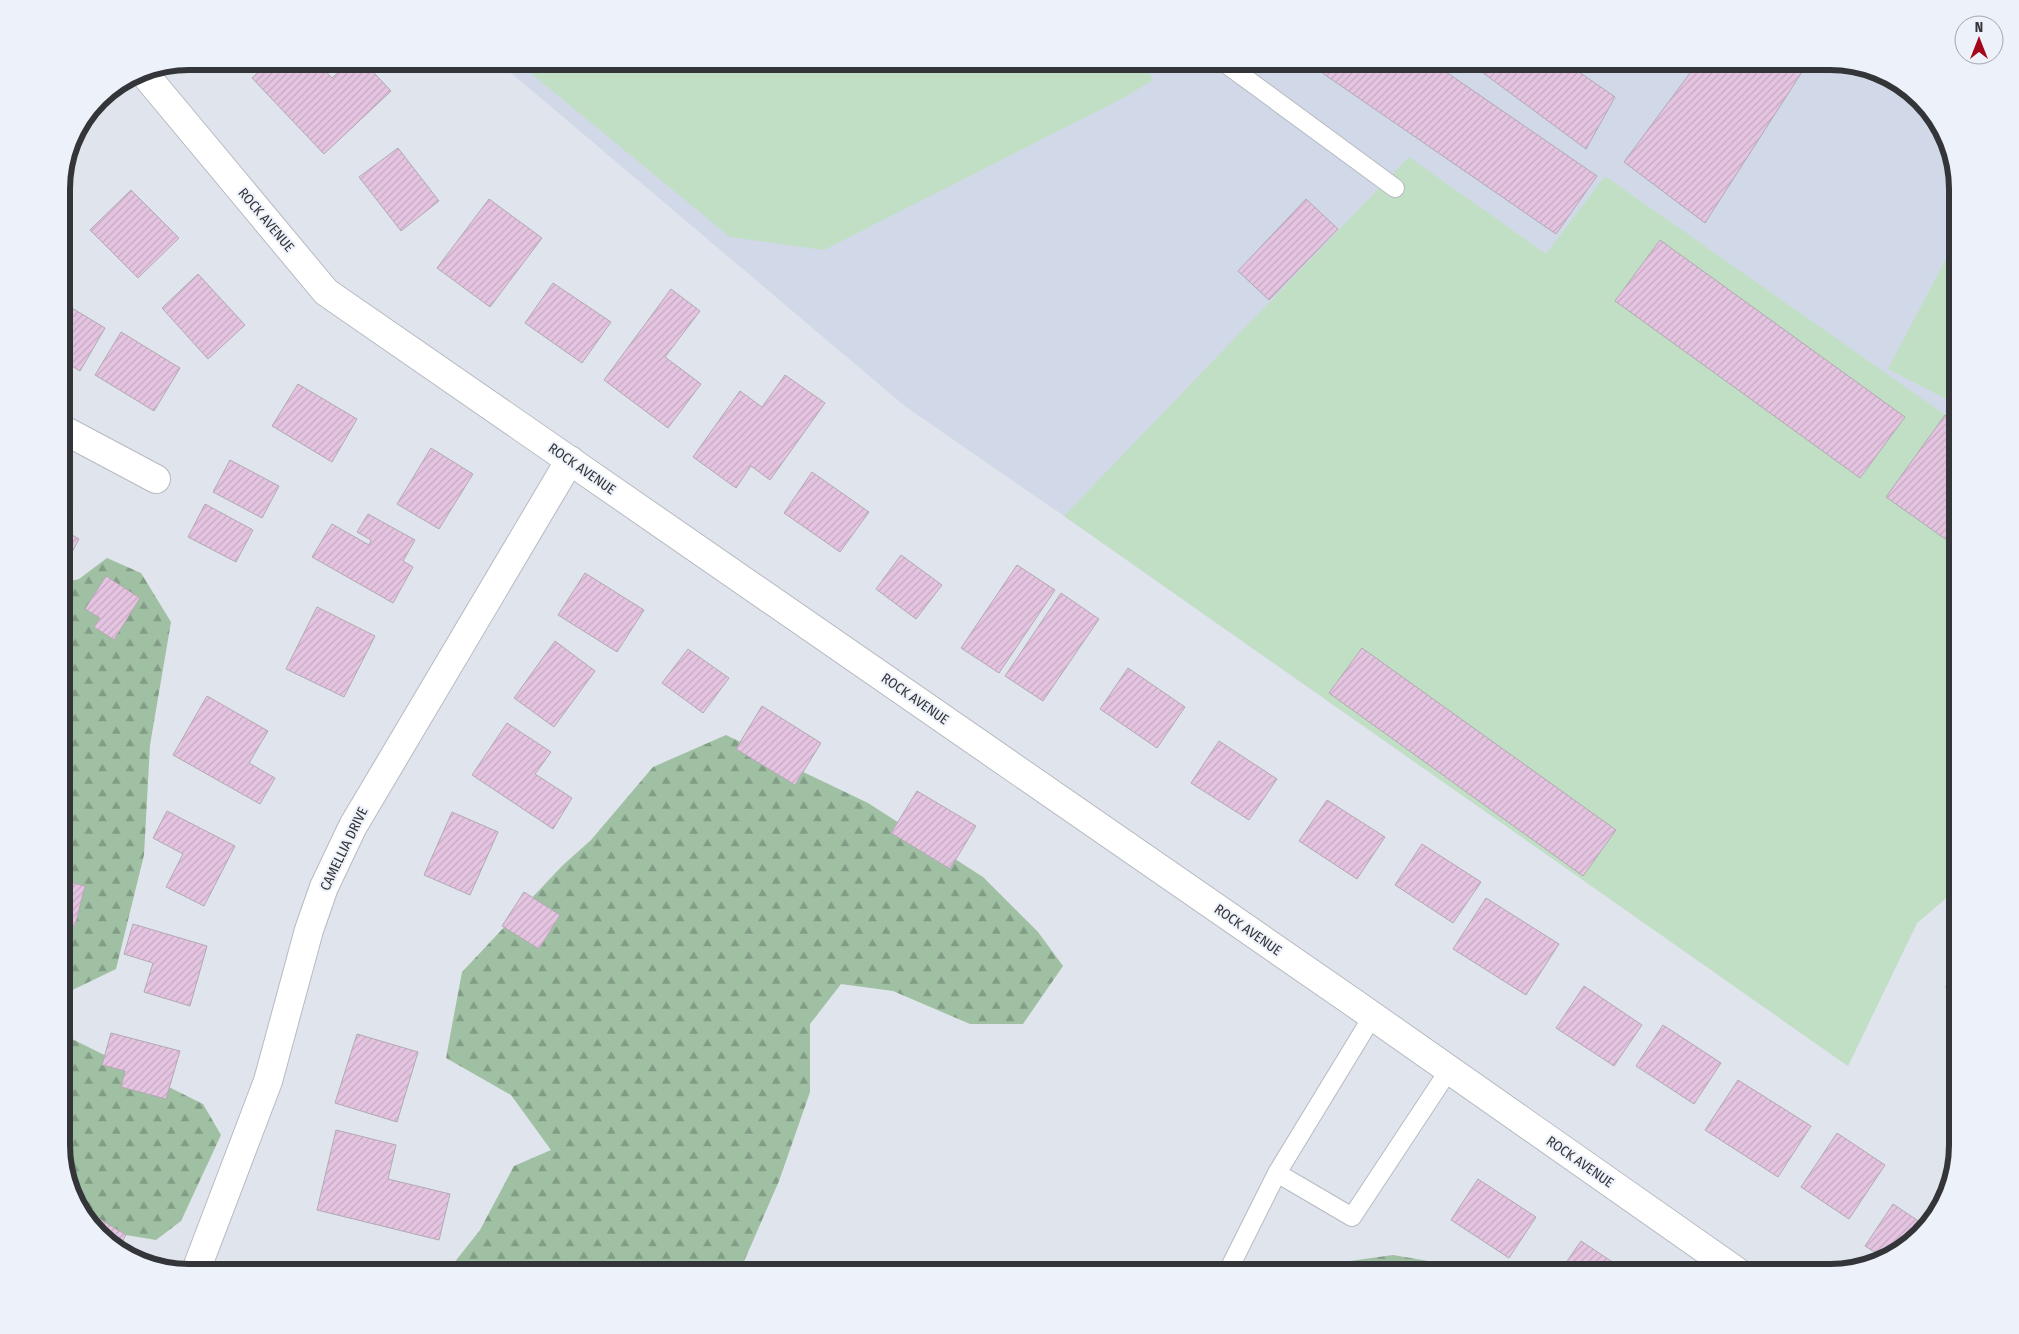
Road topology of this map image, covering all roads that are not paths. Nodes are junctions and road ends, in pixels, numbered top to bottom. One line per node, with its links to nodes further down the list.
1 (1234, 70): 3 (lane)
2 (147, 78): 5 (street, ROCK AVENUE)
3 (1394, 188)
4 (70, 432): 6 (street)
5 (570, 460): 7 (street, ROCK AVENUE); 10 (street, CAMELLIA DRIVE)
6 (156, 479)
7 (1372, 1016): 8 (street, ROCK AVENUE); 9 (lane)
8 (1450, 1070): 9 (lane); 12 (street, ROCK AVENUE)
9 (1277, 1173): 11 (lane)
10 (198, 1264)
11 (1232, 1264)
12 (1726, 1264)

